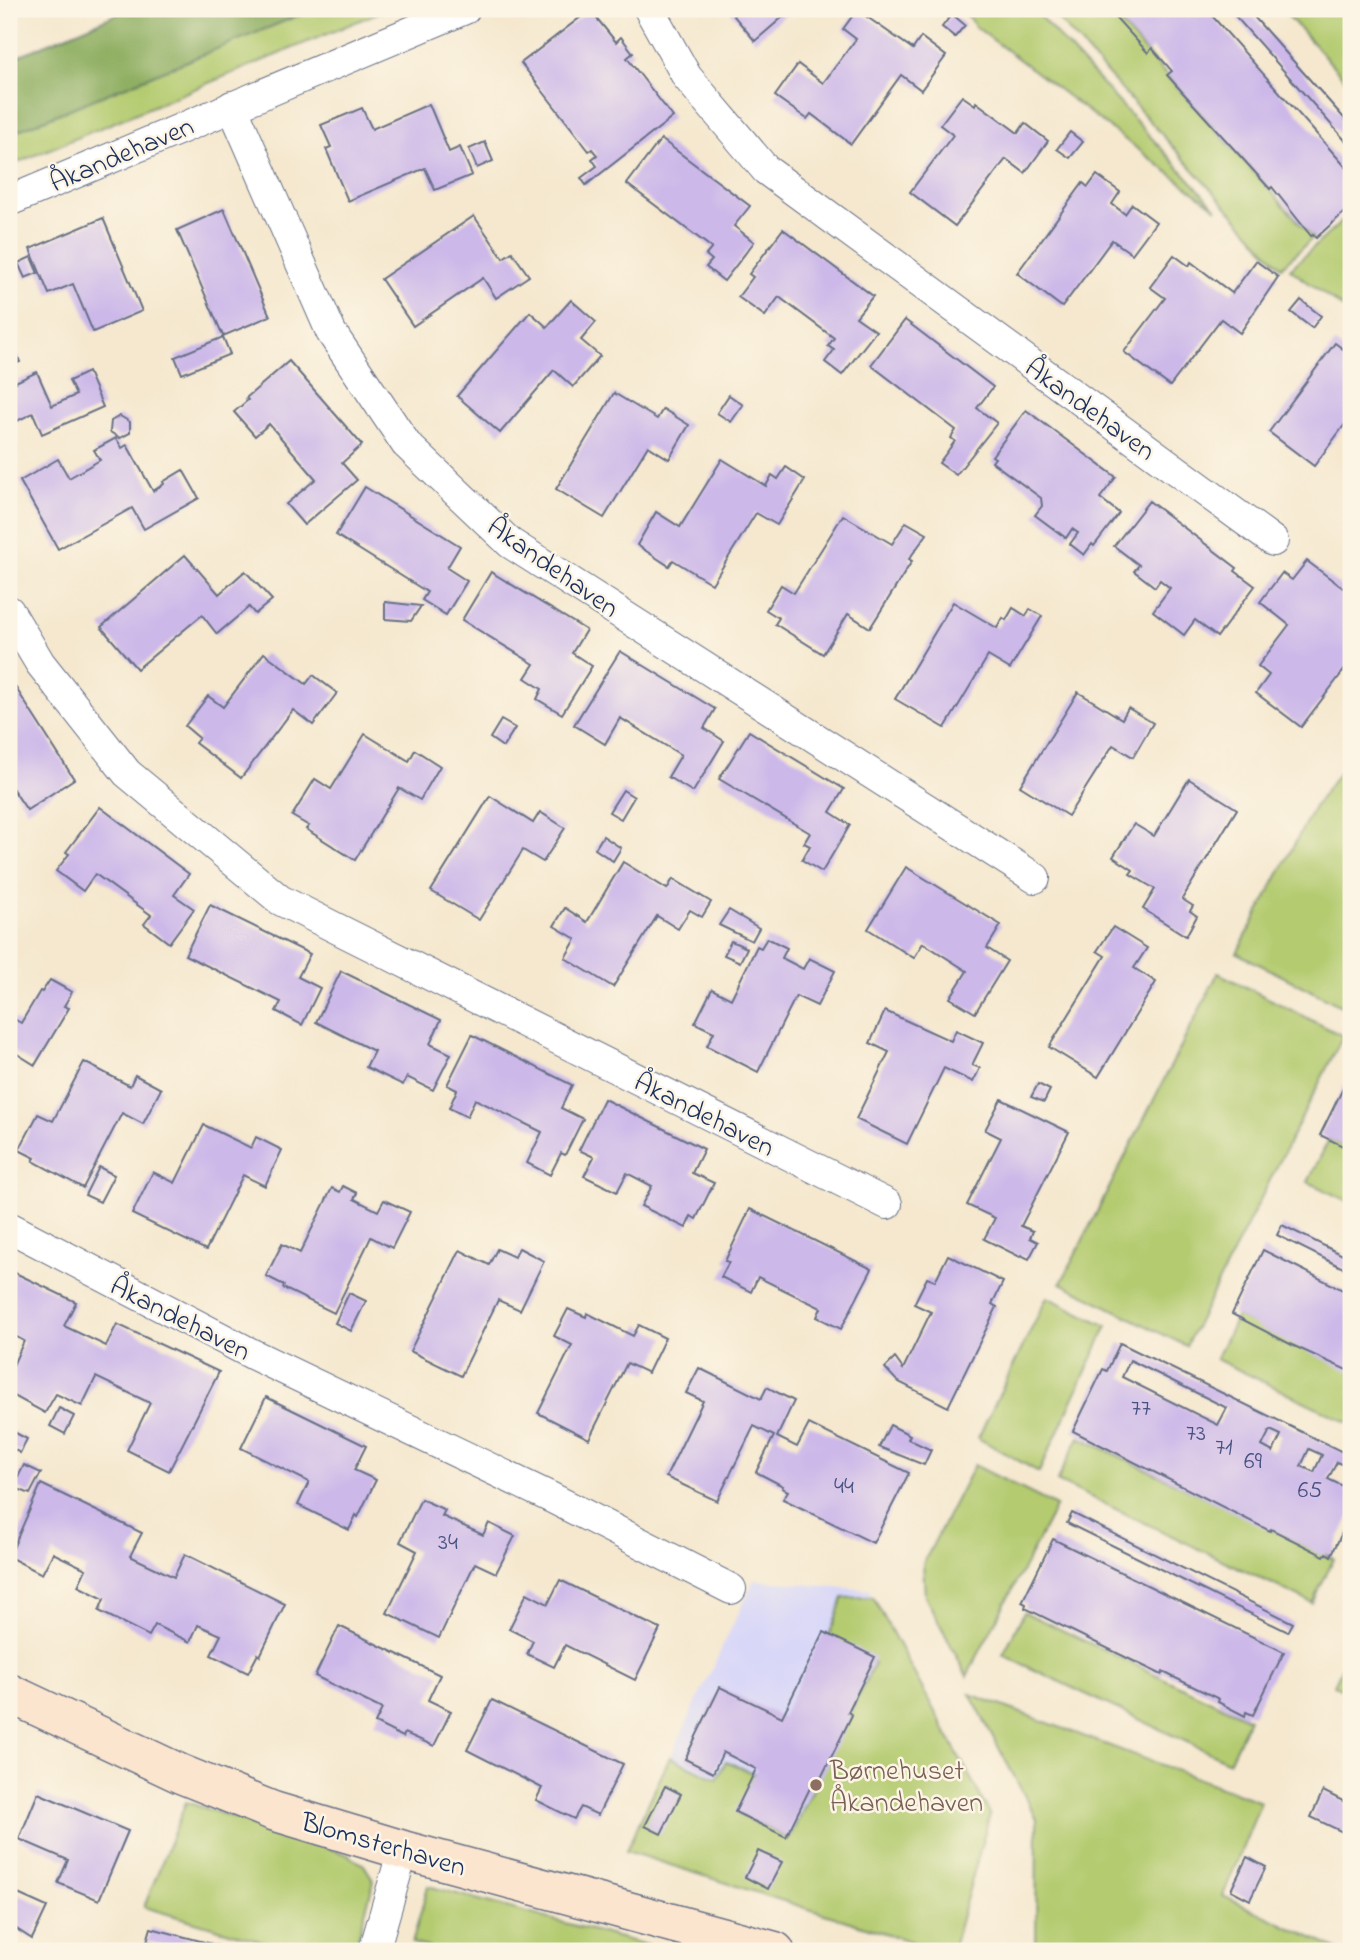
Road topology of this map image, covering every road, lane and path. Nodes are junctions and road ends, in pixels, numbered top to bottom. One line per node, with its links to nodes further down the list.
1 (465, 9): 3 (street, Åkandehaven)
2 (649, 9): 5 (street, Åkandehaven)
3 (232, 106): 4 (street, Åkandehaven); 7 (street, Åkandehaven)
4 (9, 201)
5 (1273, 541)
6 (9, 611): 8 (street, Åkandehaven)
7 (1035, 878)
8 (887, 1204)
9 (9, 1227): 10 (street, Åkandehaven)
10 (731, 1589)
11 (9, 1693): 12 (street, Blomsterhaven)
12 (403, 1850): 13 (street); 14 (street, Blomsterhaven)
13 (374, 1951)
14 (775, 1951)

